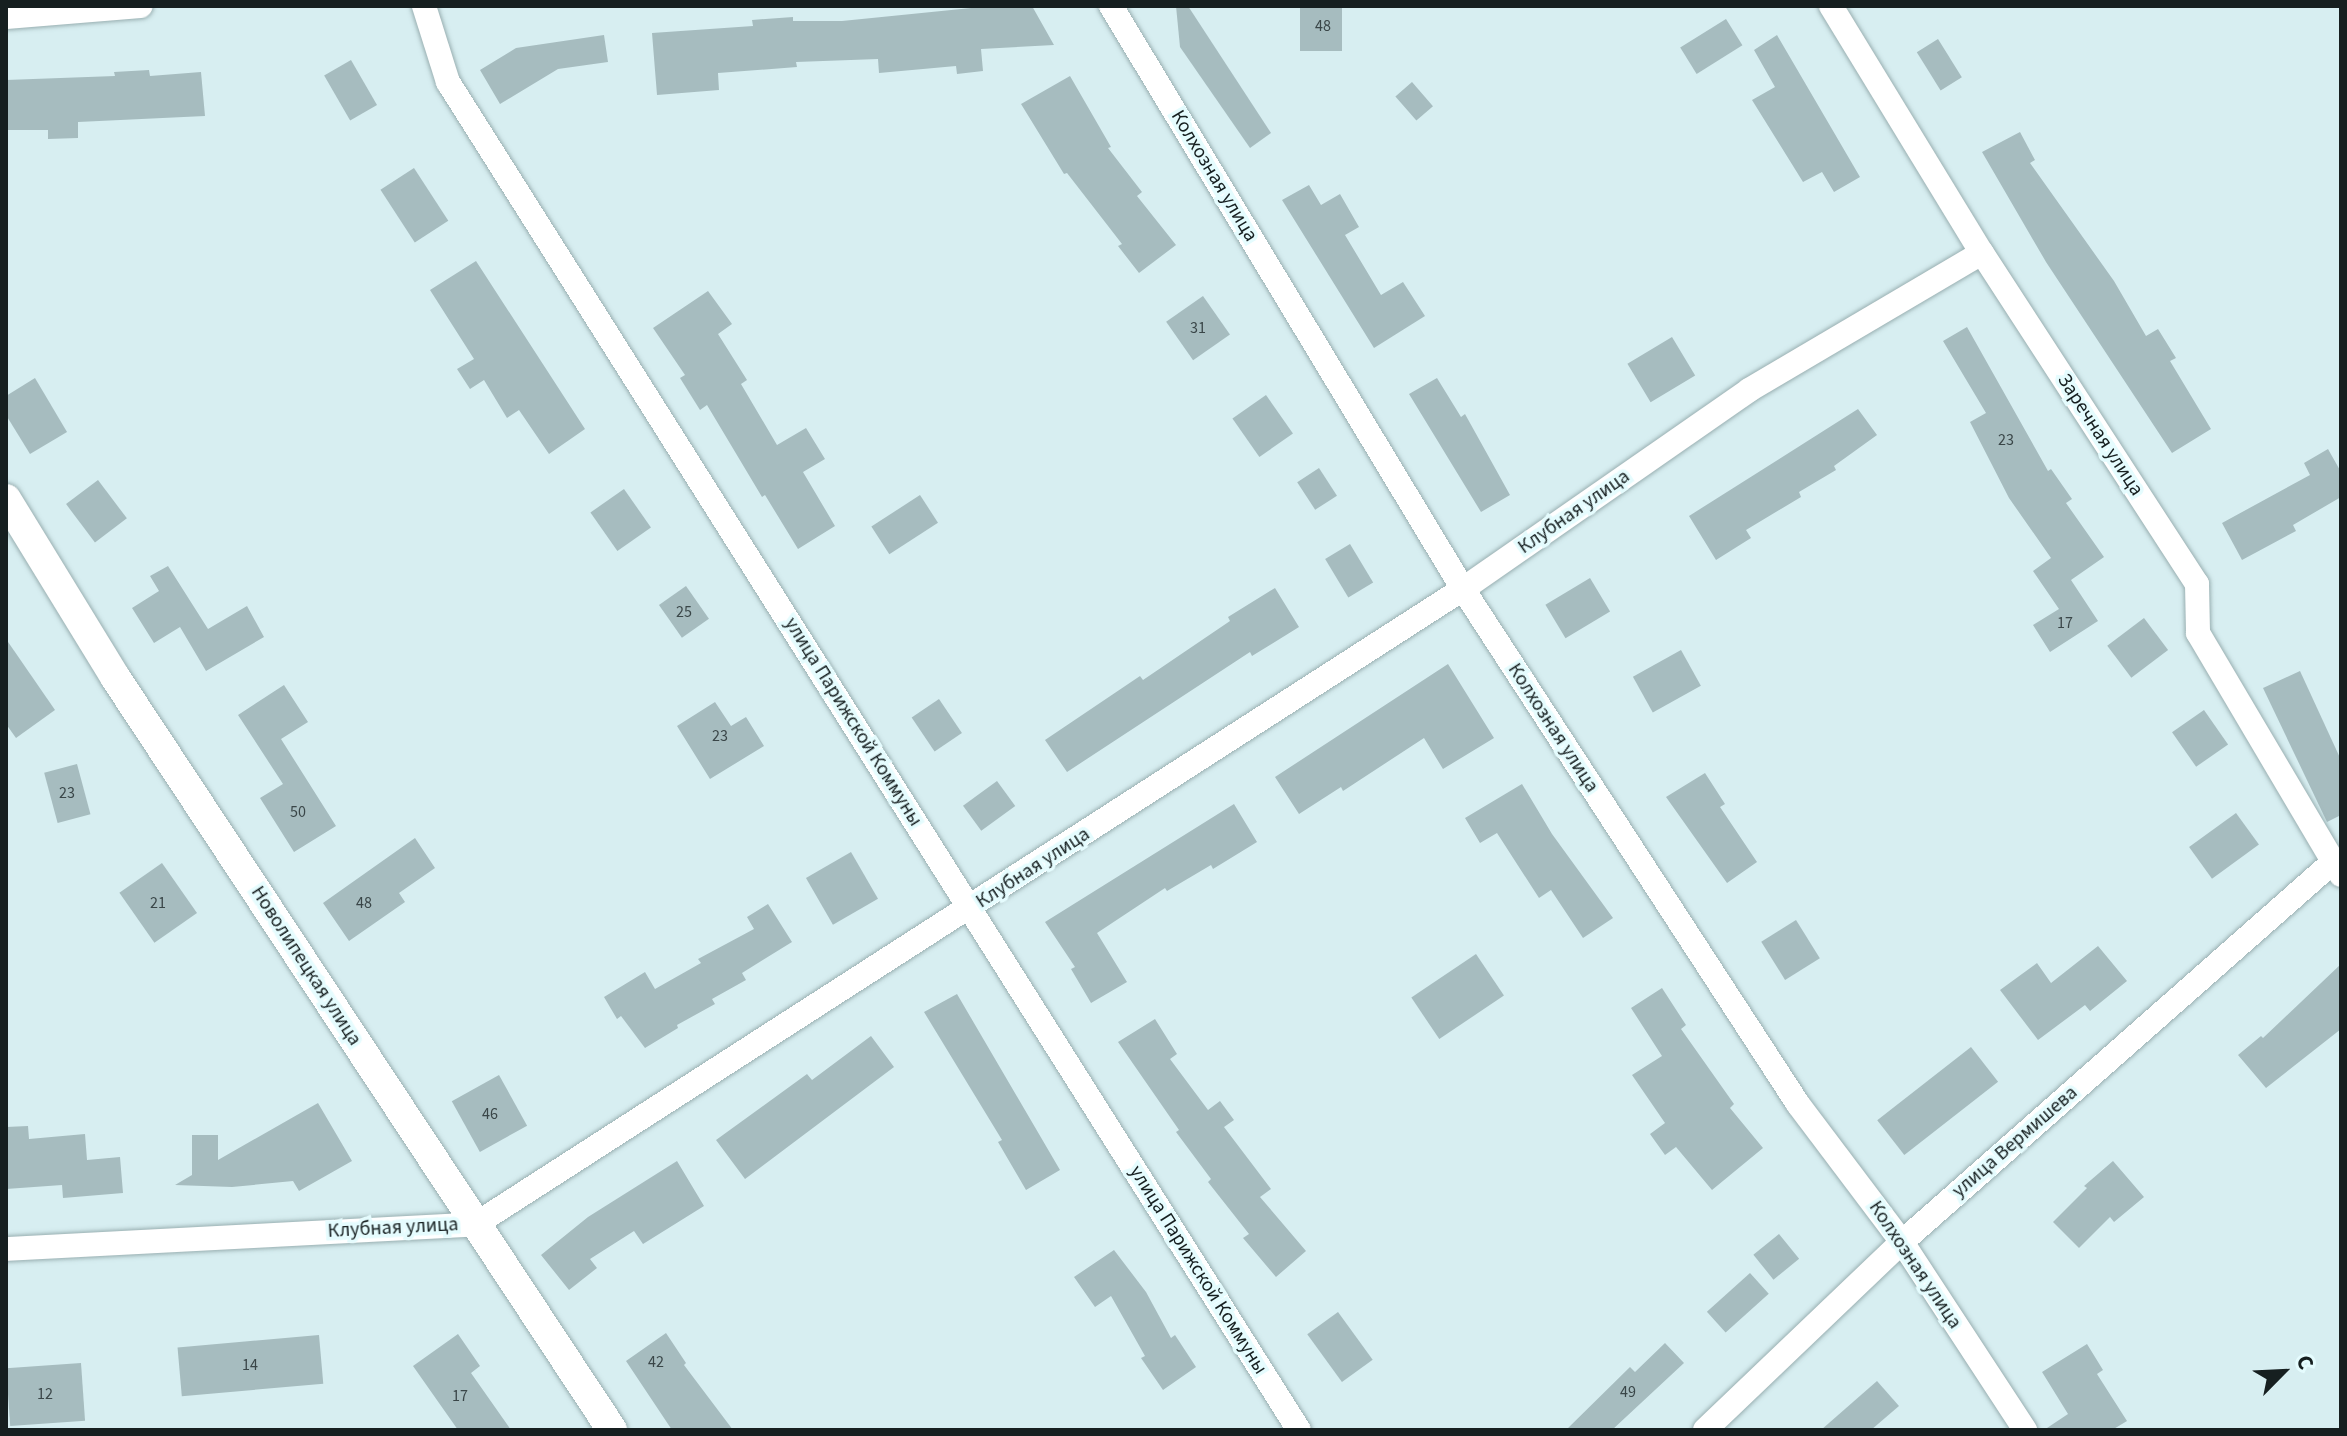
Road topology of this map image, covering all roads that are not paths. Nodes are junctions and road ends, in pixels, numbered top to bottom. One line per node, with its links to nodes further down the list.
1 (141, 6): 5 (street)
2 (424, 6): 10 (street, улица Парижской Коммуны)
3 (1111, 6): 8 (street, Колхозная улица)
4 (1831, 6): 6 (street, Заречная улица)
5 (6, 17)
6 (1982, 253): 8 (street, Клубная улица); 9 (street, Заречная улица)
7 (6, 499): 11 (street, Новолипецкая улица)
8 (1463, 589): 10 (street, Клубная улица); 12 (street, Колхозная улица)
9 (2337, 868): 12 (street, улица Вермишева)
10 (971, 908): 11 (street, Клубная улица); 15 (street, улица Парижской Коммуны)
11 (476, 1224): 13 (street, Клубная улица); 14 (street, Новолипецкая улица)
12 (1902, 1242): 16 (street, улица Вермишева); 17 (street, Колхозная улица)
13 (6, 1249)
14 (612, 1430)
15 (1299, 1430)
16 (1705, 1430)
17 (2025, 1430)

